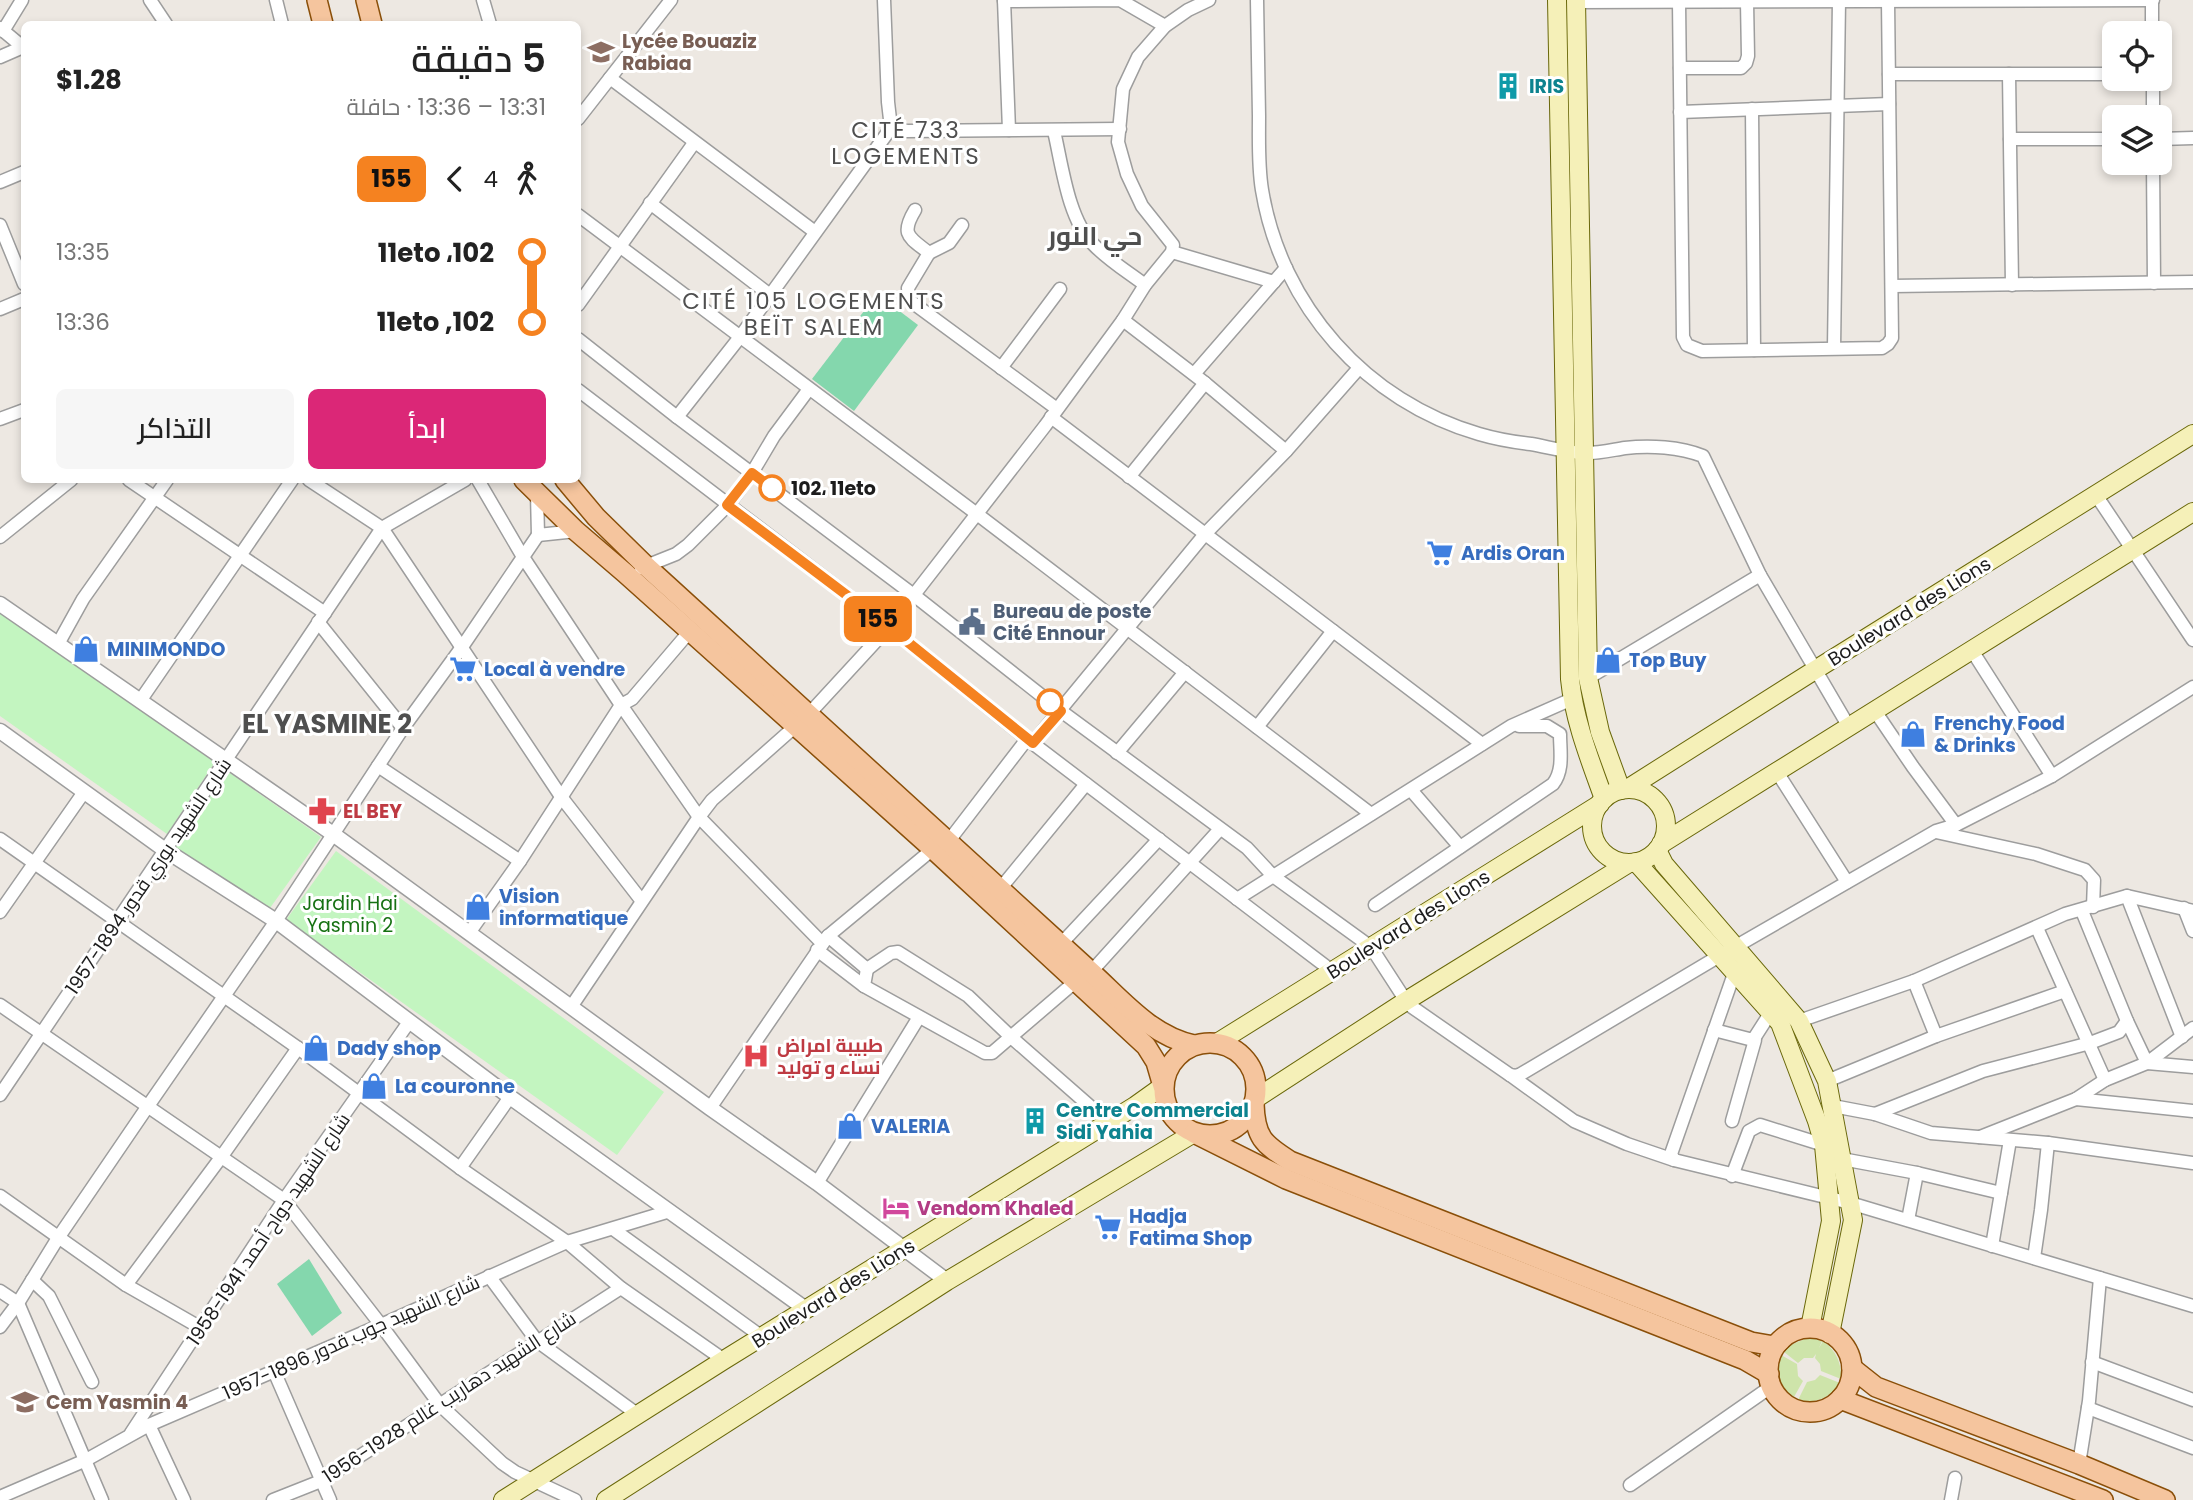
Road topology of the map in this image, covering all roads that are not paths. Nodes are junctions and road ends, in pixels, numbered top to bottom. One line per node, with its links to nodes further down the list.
1 (22, 0): 27 (street)
2 (150, 0): 20 (street)
3 (276, 0): 21 (street)
4 (317, 0): 22 (main road)
5 (366, 0): 23 (main road)
6 (483, 0): 24 (street)
7 (671, 0): 35 (street)
8 (884, 0): 41 (street)
9 (1120, 0): 14 (street); 26 (street)
10 (1209, 0): 26 (street)
11 (1257, 0): 62 (street)
12 (1557, 0): 91 (main road)
13 (2153, 0): 17 (street); 25 (street)
14 (1004, 1): 43 (street)
15 (1576, 1): 18 (street); 93 (main road)
16 (1839, 1): 17 (street); 19 (street); 37 (street)
17 (1888, 1): 32 (street)
18 (1679, 2): 19 (street); 31 (street)
19 (1747, 2): 31 (street)
20 (164, 21)
21 (281, 21)
22 (322, 21)
23 (371, 21)
24 (488, 21)
25 (2152, 21)
26 (1165, 26): 42 (street)
27 (2, 29): 28 (street)
28 (21, 45)
29 (21, 49): 30 (street)
30 (0, 57)
31 (1680, 68): 39 (street)
32 (1889, 74): 33 (street); 36 (street)
33 (2009, 74): 34 (street); 46 (street)
34 (2102, 74)
35 (610, 78): 40 (street); 49 (street)
36 (1889, 104): 37 (street); 69 (street)
37 (1838, 106): 38 (street); 78 (street)
38 (1752, 109): 39 (street); 79 (street)
39 (1680, 112): 79 (street)
40 (581, 115)
41 (891, 128): 43 (street); 58 (street)
42 (1119, 129): 44 (street); 60 (street)
43 (1009, 130): 44 (street)
44 (1055, 131): 67 (street)
45 (2193, 138): 48 (street)
46 (2010, 139): 47 (street); 68 (street)
47 (2102, 139)
48 (2172, 139)
49 (694, 143): 53 (street); 58 (street)
50 (21, 173): 52 (street)
51 (2153, 175): 66 (street)
52 (0, 183)
53 (650, 203): 59 (street); 71 (street)
54 (915, 210): 61 (street)
55 (581, 217): 59 (street)
56 (0, 225): 63 (street)
57 (962, 225): 61 (street)
58 (815, 232): 71 (street)
59 (619, 246): 73 (street); 76 (street)
60 (1172, 252): 64 (street); 67 (street)
61 (929, 253): 80 (street)
62 (1286, 268): 64 (street); 81 (street)
63 (21, 277)
64 (1274, 282): 82 (street)
65 (2193, 282): 66 (street)
66 (2154, 283): 68 (street)
67 (1145, 285): 75 (street)
68 (2012, 285): 69 (street)
69 (1892, 286): 78 (street)
70 (1060, 289): 80 (street)
71 (770, 295): 76 (street)
72 (21, 300): 74 (street)
73 (581, 301)
74 (0, 309)
75 (1123, 320): 82 (street); 87 (street)
76 (740, 337): 84 (street); 88 (street)
77 (581, 341): 88 (street)
78 (1835, 348): 79 (street)
79 (1754, 350)
80 (1001, 368): 87 (street)
81 (1359, 368): 91 (street); 92 (street)
82 (1194, 374): 83 (street)
83 (1205, 383): 92 (street); 95 (street)
84 (809, 388): 94 (street); 109 (street)
85 (581, 392): 107 (street)
86 (21, 411): 89 (street)
87 (1054, 413): 95 (street); 109 (street)
88 (677, 417): 94 (street)
89 (0, 419)
90 (2193, 434): 105 (main road, Boulevard des Lions)
91 (1565, 449): 93 (street); 136 (main road)
92 (1286, 451): 112 (street)
93 (1584, 453): 120 (street); 134 (main road)
94 (752, 473): 107 (street); 121 (street)
95 (1129, 477): 112 (street)
96 (67, 483): 114 (street)
97 (133, 483): 106 (street)
98 (165, 483): 106 (street)
99 (290, 483): 116 (street)
100 (314, 483): 110 (street)
101 (460, 483): 110 (street, شارع الشهيد بوري قدور 1894-1957)
102 (480, 483): 117 (street)
103 (568, 483): 118 (main road)
104 (530, 487): 111 (main road); 113 (street)
105 (2096, 495): 115 (street); 132 (main road, Boulevard des Lions)
106 (154, 497): 116 (street); 129 (street)
107 (727, 505): 118 (street); 124 (street)
108 (2193, 512): 115 (main road)
109 (977, 514): 121 (street); 125 (street)
110 (383, 528): 123 (street, شارع الشهيد بوري قدور 1894-1957); 130 (street)
111 (576, 531): 113 (street); 119 (main road)
112 (1205, 534): 125 (street); 127 (street)
113 (538, 535): 117 (street)
114 (0, 537)
115 (2132, 550): 128 (street); 131 (main road)
116 (240, 555): 123 (street); 137 (street)
117 (523, 557): 130 (street); 138 (street)
118 (647, 567): 119 (street); 141 (main road)
119 (625, 573): 126 (main road)
120 (1760, 575): 132 (street); 134 (street)
121 (915, 596): 124 (street); 139 (street)
122 (0, 604): 129 (street)
123 (321, 618): 145 (street); 150 (street, شارع الشهيد بوري قدور 1894-1957)
124 (889, 627): 141 (street); 147 (street)
125 (1126, 628): 133 (street); 139 (street)
126 (690, 631): 138 (street); 141 (main road)
127 (1333, 631): 143 (street); 148 (street)
128 (2193, 640)
129 (58, 644): 137 (street)
130 (462, 647): 145 (street); 158 (street)
131 (1971, 649): 140 (main road); 153 (street)
132 (1815, 670): 144 (street); 156 (main road, Boulevard des Lions)
133 (1185, 672): 143 (street); 149 (street)
134 (1588, 678): 156 (main road)
135 (2193, 687): 153 (street)
136 (1572, 699): 142 (street); 159 (main road)
137 (140, 701): 150 (street)
138 (621, 705): 158 (street); 161 (street)
139 (1061, 711): 147 (street); 149 (street)
140 (1875, 711): 144 (main road); 162 (street)
141 (802, 720): 161 (street); 168 (main road)
142 (1511, 726): 148 (street); 169 (street)
143 (1257, 727): 160 (street)
144 (1849, 727): 152 (main road)
145 (403, 728): 151 (street)
146 (0, 732): 157 (street)
147 (1030, 741): 154 (street); 168 (street)
148 (1482, 744): 155 (street)
149 (1117, 753): 163 (street)
150 (226, 761): 165 (street); 171 (street, شارع الشهيد بوري قدور 1894-1957)
151 (378, 766): 165 (street); 172 (street)
152 (1777, 772): 170 (main road); 177 (street)
153 (2052, 776): 162 (street)
154 (1086, 784): 167 (street); 178 (street)
155 (1411, 790): 160 (street); 169 (street)
156 (1624, 790): 159 (main road); 170 (main road)
157 (84, 792): 171 (street); 174 (street)
158 (562, 798): 172 (street); 181 (street)
159 (1602, 801): 175 (main road); 193 (main road, Boulevard des Lions)
160 (1371, 814): 176 (street)
161 (699, 817): 181 (street); 191 (street)
162 (1956, 825): 164 (street)
163 (1220, 829): 173 (street); 176 (street)
164 (1936, 831): 177 (street); 183 (street)
165 (333, 834): 187 (street); 190 (street)
166 (0, 839): 174 (street)
167 (1159, 839): 173 (street); 192 (street)
168 (940, 845): 178 (main road); 191 (street); 198 (main road)
169 (1460, 847): 182 (street)
170 (1659, 847): 175 (main road); 194 (main road)
171 (165, 850): 186 (street, شارع الشهيد بوري قدور 1894-1957); 187 (street)
172 (520, 861): 190 (street)
173 (1189, 861): 180 (street); 198 (street)
174 (34, 862): 185 (street); 186 (street)
175 (1633, 862): 194 (main road); 203 (main road)
176 (1273, 876): 180 (street); 193 (street)
177 (1847, 882): 194 (street)
178 (1000, 889): 192 (main road)
179 (2126, 896): 183 (street); 184 (street); 216 (street)
180 (1237, 898): 196 (street)
181 (641, 900): 205 (street)
182 (1375, 905)
183 (2087, 909): 188 (street); 209 (street)
184 (2189, 910): 189 (street)
185 (0, 912)
186 (116, 921): 202 (street); 213 (street, شارع الشهيد بوري قدور 1894-1957)
187 (276, 921): 202 (street); 210 (street)
188 (2037, 928): 199 (street); 201 (street)
189 (2193, 931)
190 (469, 933): 205 (street)
191 (823, 943): 195 (street); 200 (street); 235 (street)
192 (1060, 944): 198 (main road)
193 (1371, 947): 196 (main road, Boulevard des Lions); 203 (street)
194 (1729, 950): 197 (main road); 208 (main road); 224 (street)
195 (867, 969): 200 (street); 215 (street)
196 (1332, 971): 218 (main road, Boulevard des Lions)
197 (1735, 971): 206 (main road); 212 (street)
198 (1083, 977): 215 (street); 220 (main road); 227 (main road)
199 (1914, 981): 208 (street); 214 (street)
200 (864, 986): 207 (street)
201 (2065, 991): 214 (street); 219 (street)
202 (223, 996): 221 (street); 233 (street)
203 (1406, 1001): 224 (street); 232 (main road)
204 (0, 1005): 213 (street)
205 (570, 1007): 235 (street)
206 (1771, 1012): 217 (street); 244 (main road)
207 (919, 1017): 215 (street); 252 (street)
208 (1799, 1021): 226 (main road)
209 (2127, 1021): 219 (street); 222 (street)
210 (409, 1022): 228 (street, شارع الشهيد دواح أحمد 1941-1958); 230 (street)
211 (2193, 1028): 216 (street)
212 (1714, 1030): 217 (street); 247 (street)
213 (41, 1034): 229 (street, شارع الشهيد بوري قدور 1894-1957); 233 (street)
214 (1936, 1036): 226 (street)
215 (1011, 1037): 239 (street)
216 (2182, 1037): 222 (street)
217 (1755, 1040): 238 (street)
218 (1217, 1043): 220 (main road); 232 (main road)
219 (2090, 1043): 225 (street); 237 (street)
220 (1194, 1045): 227 (main road)
221 (298, 1048): 228 (street); 245 (street)
222 (2147, 1063): 223 (street); 225 (street)
223 (2193, 1067)
224 (1510, 1075): 247 (street)
225 (2105, 1080): 231 (street)
226 (1827, 1081): 234 (main road)
227 (1163, 1086): 239 (main road, Boulevard des Lions); 240 (main road)
228 (360, 1093): 249 (street); 256 (street, شارع الشهيد دواح أحمد 1941-1958)
229 (0, 1095)
230 (510, 1097): 249 (street); 258 (street)
231 (2076, 1099): 236 (street); 241 (street)
232 (1254, 1101): 240 (main road); 282 (main road)
233 (148, 1106): 245 (street); 261 (street)
234 (1833, 1106): 237 (street); 246 (main road)
235 (710, 1108): 252 (street)
236 (2193, 1111)
237 (1875, 1114): 241 (street)
238 (1732, 1121)
239 (1109, 1123): 264 (main road, Boulevard des Lions)
240 (1194, 1133): 269 (main road); 288 (main road)
241 (1978, 1138): 242 (street)
242 (2010, 1140): 243 (street); 253 (street)
243 (2048, 1143): 248 (street); 265 (street)
244 (1824, 1145): 251 (street); 255 (main road)
245 (222, 1156): 256 (street); 270 (street)
246 (1842, 1159): 250 (street); 257 (main road)
247 (1674, 1160): 251 (street)
248 (2193, 1163)
249 (460, 1168): 262 (street)
250 (1917, 1173): 253 (street); 259 (street)
251 (1732, 1176): 255 (street)
252 (817, 1183): 264 (street)
253 (2001, 1193): 263 (street)
254 (0, 1196): 261 (street)
255 (1828, 1199): 257 (street); 279 (main road)
256 (284, 1200): 276 (street); 278 (street, شارع الشهيد دواح أحمد 1941-1958)
257 (1850, 1203): 259 (street); 280 (main road)
258 (670, 1211): 260 (street, شارع الشهيد جوب قدور 1896-1957); 275 (street)
259 (1909, 1220): 263 (street)
260 (613, 1229): 262 (street, شارع الشهيد جوب قدور 1896-1957); 281 (street)
261 (58, 1238): 268 (street); 270 (street)
262 (567, 1242): 266 (street, شارع الشهيد جوب قدور 1896-1957); 271 (street)
263 (1992, 1246): 265 (street)
264 (904, 1249): 269 (street); 275 (main road, Boulevard des Lions)
265 (2034, 1258): 267 (street)
266 (489, 1276): 276 (street, شارع الشهيد جوب قدور 1896-1957); 283 (street)
267 (2100, 1278): 274 (street); 285 (street)
268 (32, 1280): 273 (street); 289 (street)
269 (947, 1281): 312 (main road)
270 (126, 1285): 278 (street)
271 (621, 1288): 283 (street, شارع الشهيد دهاريب غالم 1928-1956); 284 (street)
272 (0, 1291): 273 (street)
273 (18, 1303): 277 (street); 298 (street)
274 (2193, 1306)
275 (807, 1310): 281 (main road, Boulevard des Lions)
276 (382, 1325): 287 (street, شارع الشهيد جوب قدور 1896-1957); 292 (street)
277 (0, 1327)
278 (201, 1328): 296 (street, شارع الشهيد دواح أحمد 1941-1958)
279 (1810, 1328): 280 (main road); 282 (main road)
280 (1830, 1334): 286 (main road)
281 (762, 1337): 284 (main road, Boulevard des Lions)
282 (1782, 1340): 288 (main road)
283 (537, 1341): 292 (street, شارع الشهيد دهاريب غالم 1928-1956); 294 (street)
284 (724, 1360): 294 (main road, Boulevard des Lions)
285 (2092, 1362): 291 (street); 293 (street)
286 (1852, 1368): 290 (main road); 299 (main road)
287 (274, 1371): 295 (street, شارع الشهيد جوب قدور 1896-1957); 301 (street)
288 (1770, 1380): 290 (main road); 303 (street)
289 (92, 1382)
290 (1840, 1399): 305 (main road)
291 (2193, 1400)
292 (440, 1405): 301 (street, شارع الشهيد دهاريب غالم 1928-1956); 302 (street)
293 (2088, 1408): 297 (street); 299 (street)
294 (637, 1414): 302 (main road, Boulevard des Lions)
295 (149, 1425): 296 (street, شارع الشهيد جوب قدور 1896-1957); 307 (street)
296 (128, 1437): 298 (street, شارع الشهيد جوب قدور 1896-1957)
297 (2193, 1448)
298 (86, 1460): 304 (street, شارع الشهيد جوب قدور 1896-1957); 306 (street)
299 (2079, 1464): 314 (main road)
300 (1955, 1478): 313 (street)
301 (321, 1480): 308 (street, شارع الشهيد دهاريب غالم 1928-1956); 309 (street)
302 (534, 1480): 310 (main road, Boulevard des Lions); 311 (street)
303 (1630, 1485)
304 (0, 1497)
305 (2090, 1498)
306 (102, 1500)
307 (184, 1500)
308 (273, 1500)
309 (330, 1500)
310 (503, 1500)
311 (575, 1500)
312 (606, 1500)
313 (1951, 1500)
314 (2165, 1500)

